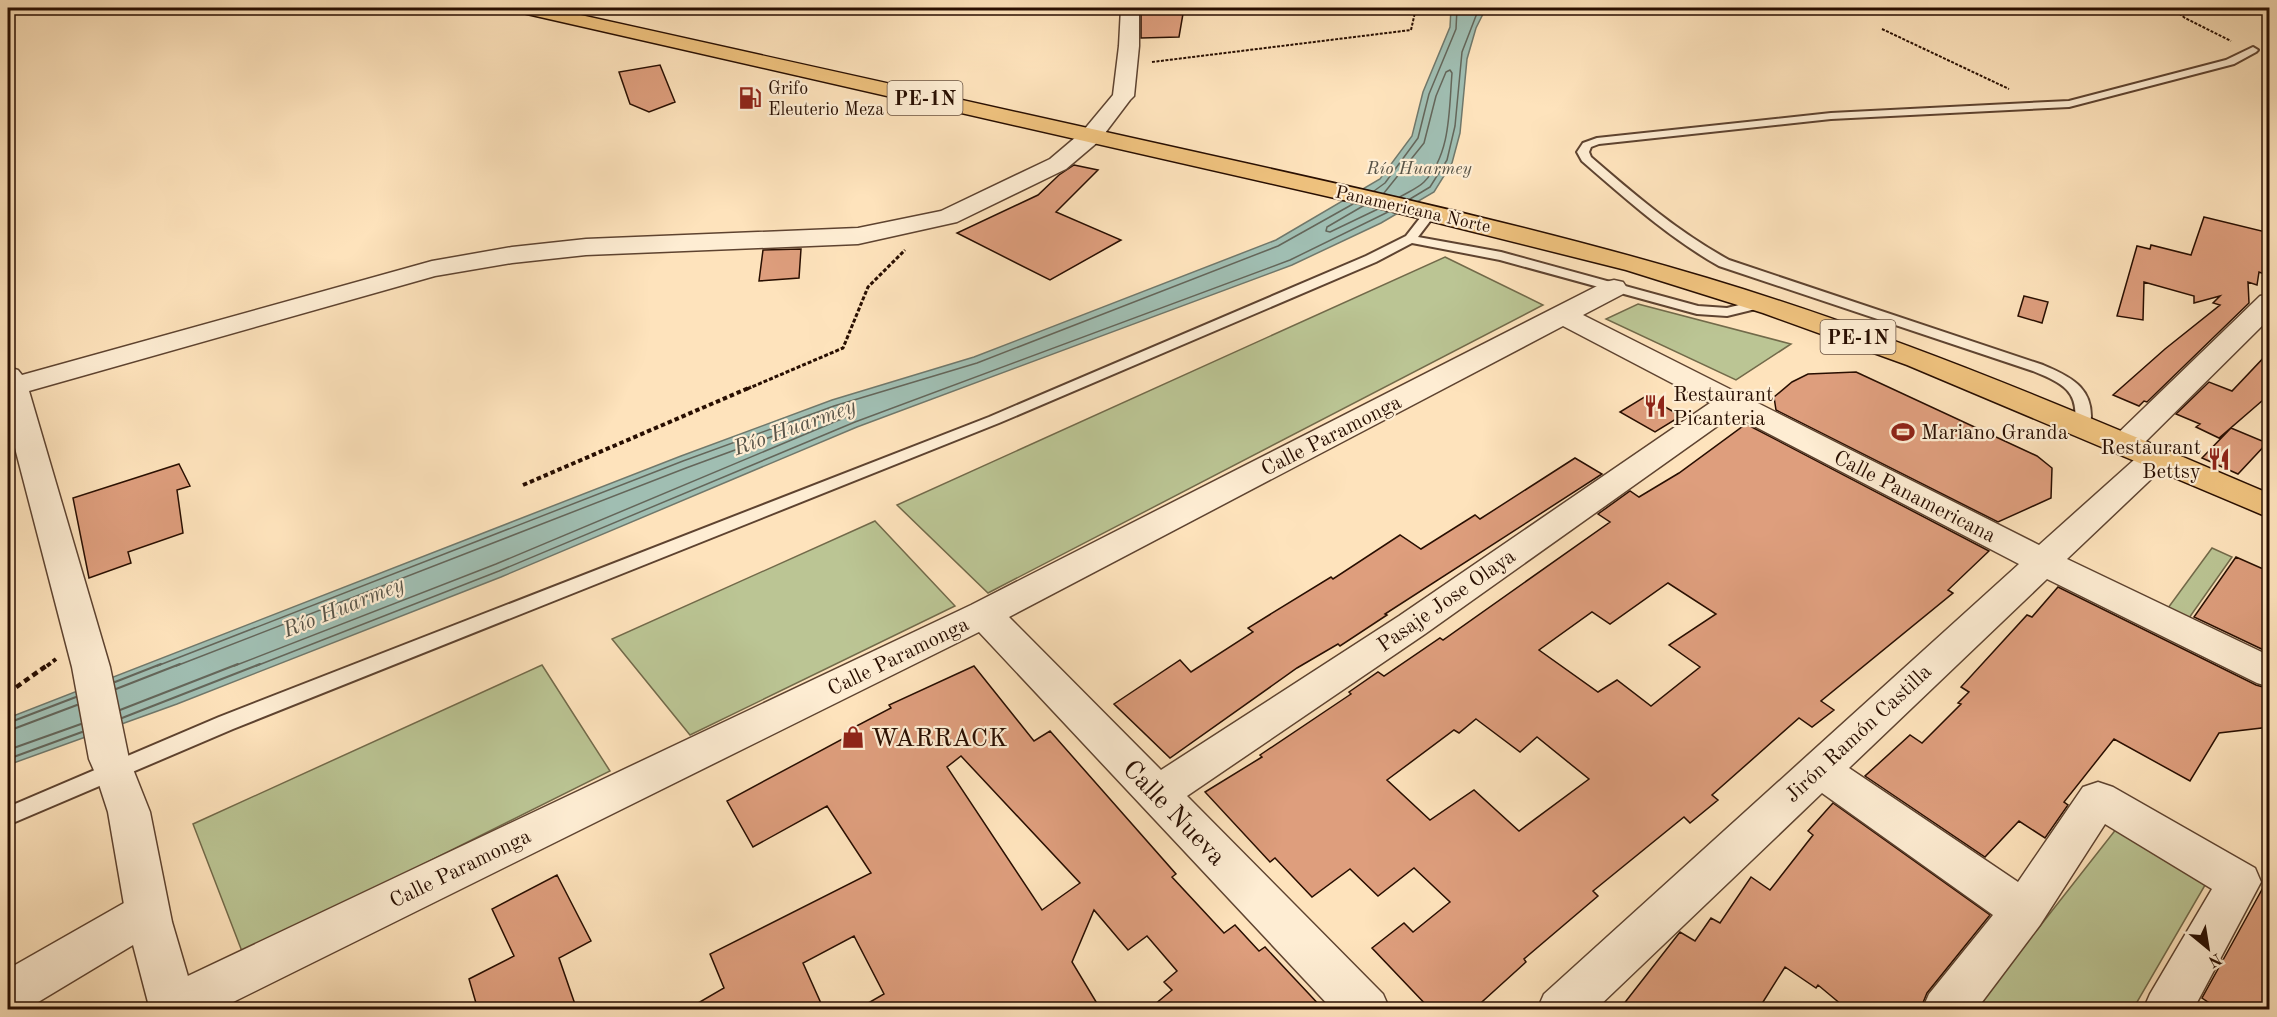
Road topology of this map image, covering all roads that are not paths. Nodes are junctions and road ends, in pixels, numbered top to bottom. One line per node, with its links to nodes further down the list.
1 (527, 8): 4 (highway, Panamericana Norte / PE-1N)
2 (1130, 8): 4 (street)
3 (2253, 50): 14 (lane)
4 (1091, 136): 5 (highway, Panamericana Norte / PE-1N); 12 (street)
5 (1431, 212): 6 (lane); 9 (highway, Panamericana Norte / PE-1N)
6 (1410, 238): 7 (lane); 20 (lane)
7 (1614, 288): 9 (lane); 10 (street, Calle Paramonga)
8 (2270, 302): 11 (street, Jirón Ramón Castilla)
9 (1763, 303): 14 (highway, Panamericana Norte / PE-1N)
10 (1563, 315): 13 (street, Calle Panamericana); 18 (street, Calle Paramonga)
11 (2258, 331): 15 (street, Jirón Ramón Castilla)
12 (9, 383): 20 (street)
13 (1732, 401): 17 (street, Calle Panamericana); 22 (street, Pasaje Jose Olaya)
14 (2082, 426): 15 (highway, Panamericana Norte / PE-1N)
15 (2140, 451): 16 (highway, Panamericana Norte / PE-1N); 17 (street, Jirón Ramón Castilla)
16 (2267, 503)
17 (2043, 562): 19 (street, Calle Panamericana); 21 (street, Jirón Ramón Castilla)
18 (984, 614): 22 (street, Calle Nueva); 28 (street, Calle Paramonga)
19 (2270, 673)
20 (112, 765): 23 (lane); 25 (street)
21 (1819, 769): 24 (street); 30 (street, Jirón Ramón Castilla)
22 (1158, 794): 29 (street, Calle Nueva)
23 (8, 816)
24 (2024, 911): 27 (street); 31 (street)
25 (147, 913): 26 (street); 28 (street)
26 (8, 994)
27 (2178, 1005)
28 (175, 1009)
29 (1366, 1010)
30 (1560, 1010)
31 (1946, 1010)

